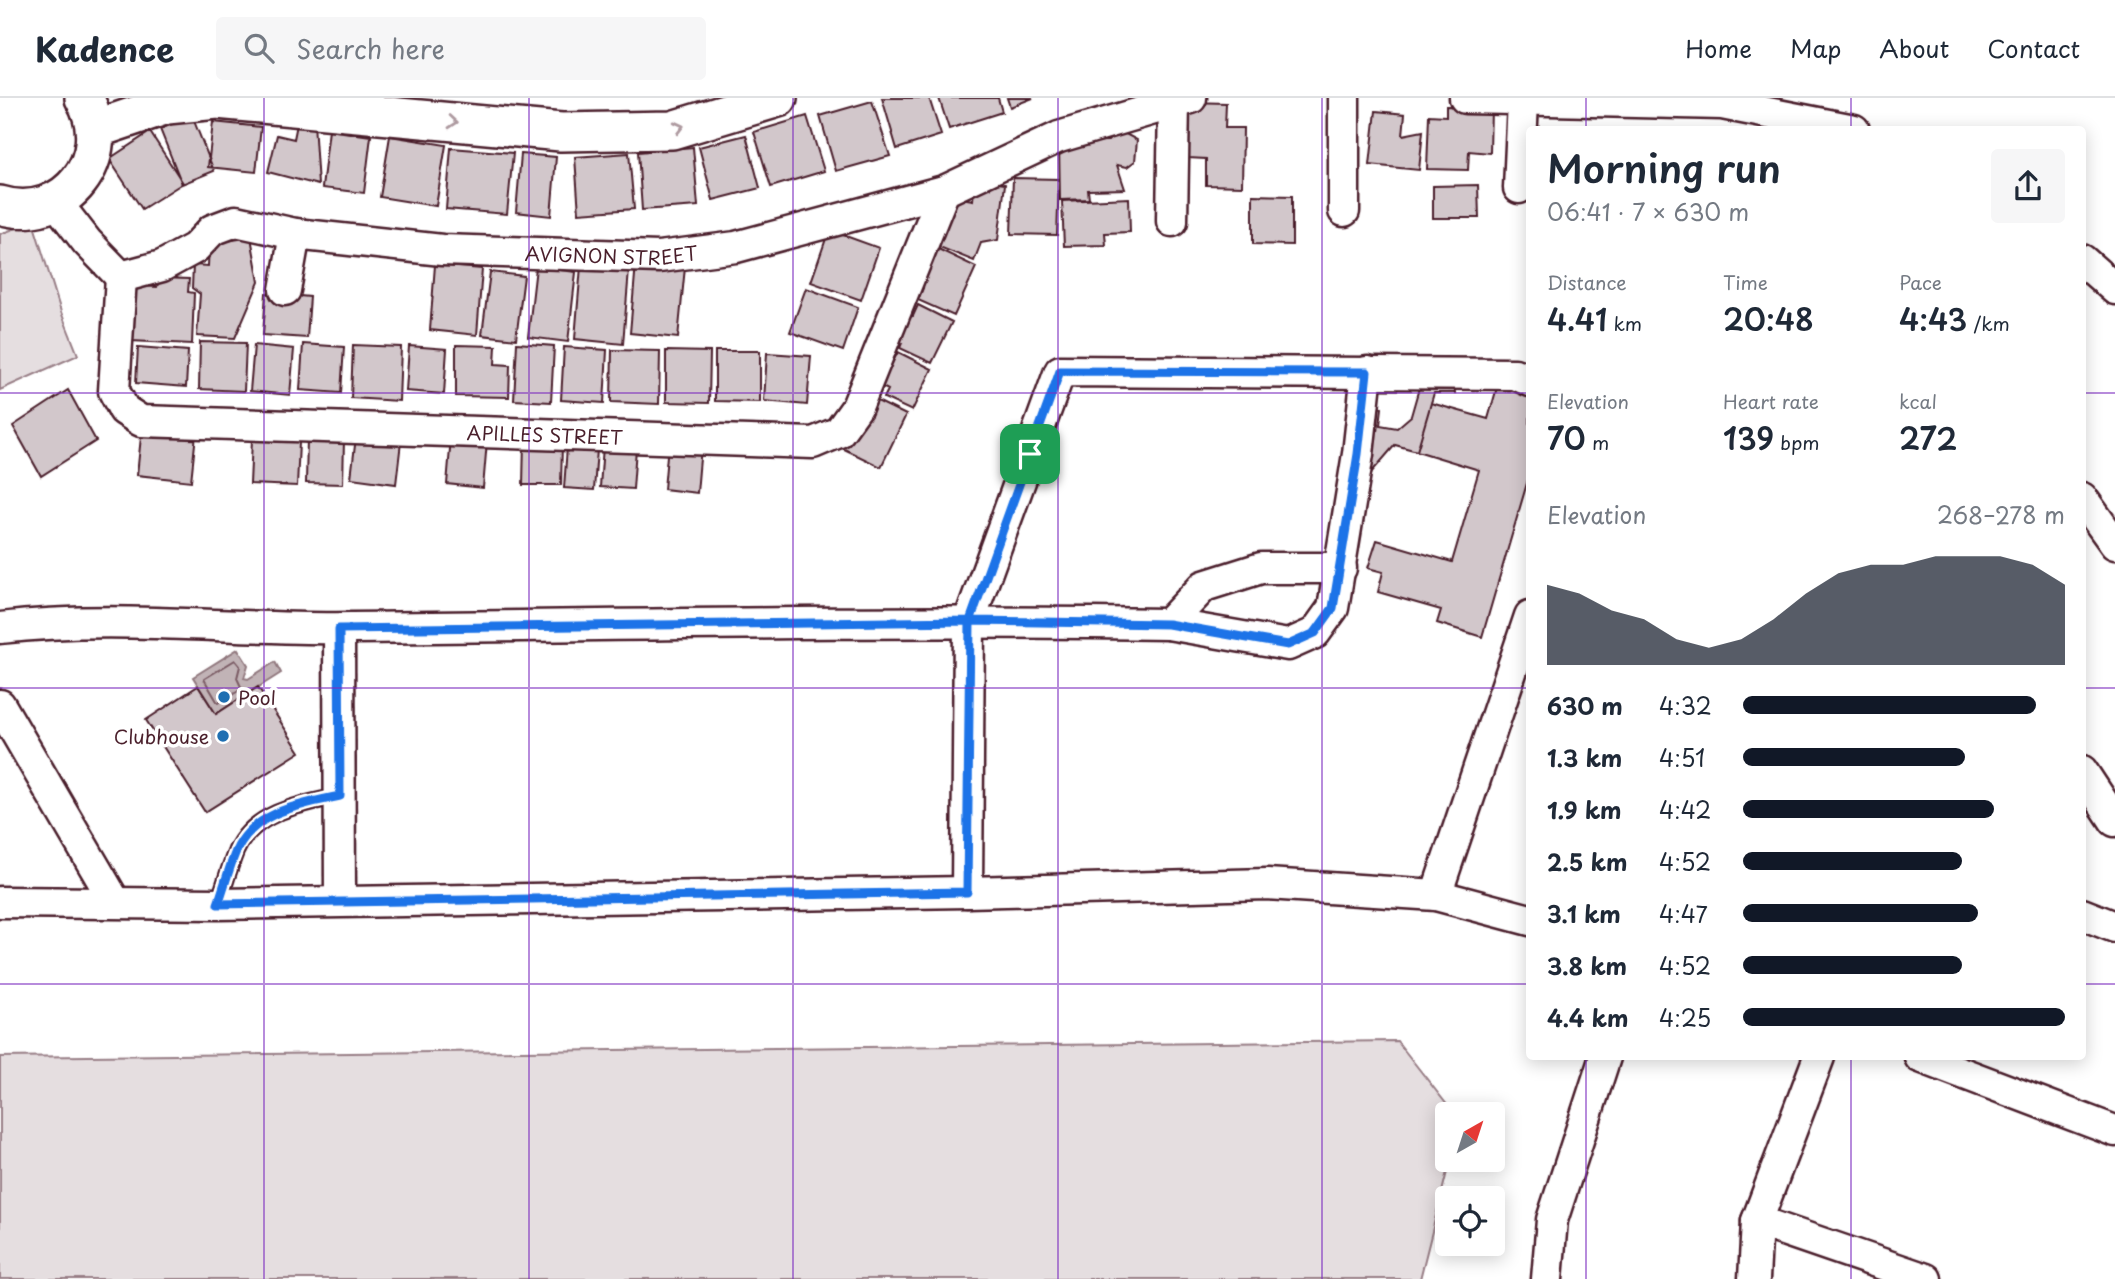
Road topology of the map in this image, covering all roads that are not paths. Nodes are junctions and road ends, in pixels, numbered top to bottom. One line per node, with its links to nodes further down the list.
1 (778, 98): 7 (street, one-way to 1)
2 (1344, 98): 13 (street)
3 (1465, 98): 5 (street)
4 (1183, 100): 10 (street, AVIGNON STREET); 14 (street)
5 (1523, 101): 6 (street); 9 (street)
6 (1719, 110): 8 (street)
7 (90, 114): 11 (street)
8 (1827, 126)
9 (1519, 188)
10 (944, 191): 15 (street, AVIGNON STREET); 17 (street, APILLES STREET)
11 (56, 202): 12 (street); 17 (street)
12 (0, 205)
13 (1344, 211)
14 (1171, 221)
15 (295, 234): 17 (street, AVIGNON STREET); 19 (street)
16 (2086, 264): 18 (street)
17 (121, 277)
18 (2115, 289)
19 (285, 290)
20 (1367, 372): 21 (street); 24 (street); 25 (street)
21 (1526, 379)
22 (2086, 504): 23 (street)
23 (2115, 544)
24 (1340, 568): 26 (street); 26 (street)
25 (970, 621): 26 (street); 29 (street); 34 (street)
26 (1168, 624)
27 (0, 628): 29 (street)
28 (1526, 628): 35 (street)
29 (339, 629): 32 (street)
30 (0, 705): 38 (street)
31 (2086, 777): 33 (street)
32 (340, 796): 36 (street); 39 (lane)
33 (2115, 821)
34 (967, 892): 35 (street); 36 (street)
35 (1436, 895): 41 (street)
36 (340, 900): 39 (street)
37 (0, 902): 38 (street)
38 (115, 902): 39 (street)
39 (218, 904)
40 (2086, 916): 42 (street)
41 (1526, 919)
42 (2115, 927)
43 (1604, 1060): 48 (street)
44 (1818, 1060): 47 (street)
45 (1928, 1060): 46 (street)
46 (2115, 1131)
47 (1757, 1221): 49 (street); 50 (street)
48 (1547, 1279)
49 (1754, 1279)
50 (1926, 1279)

